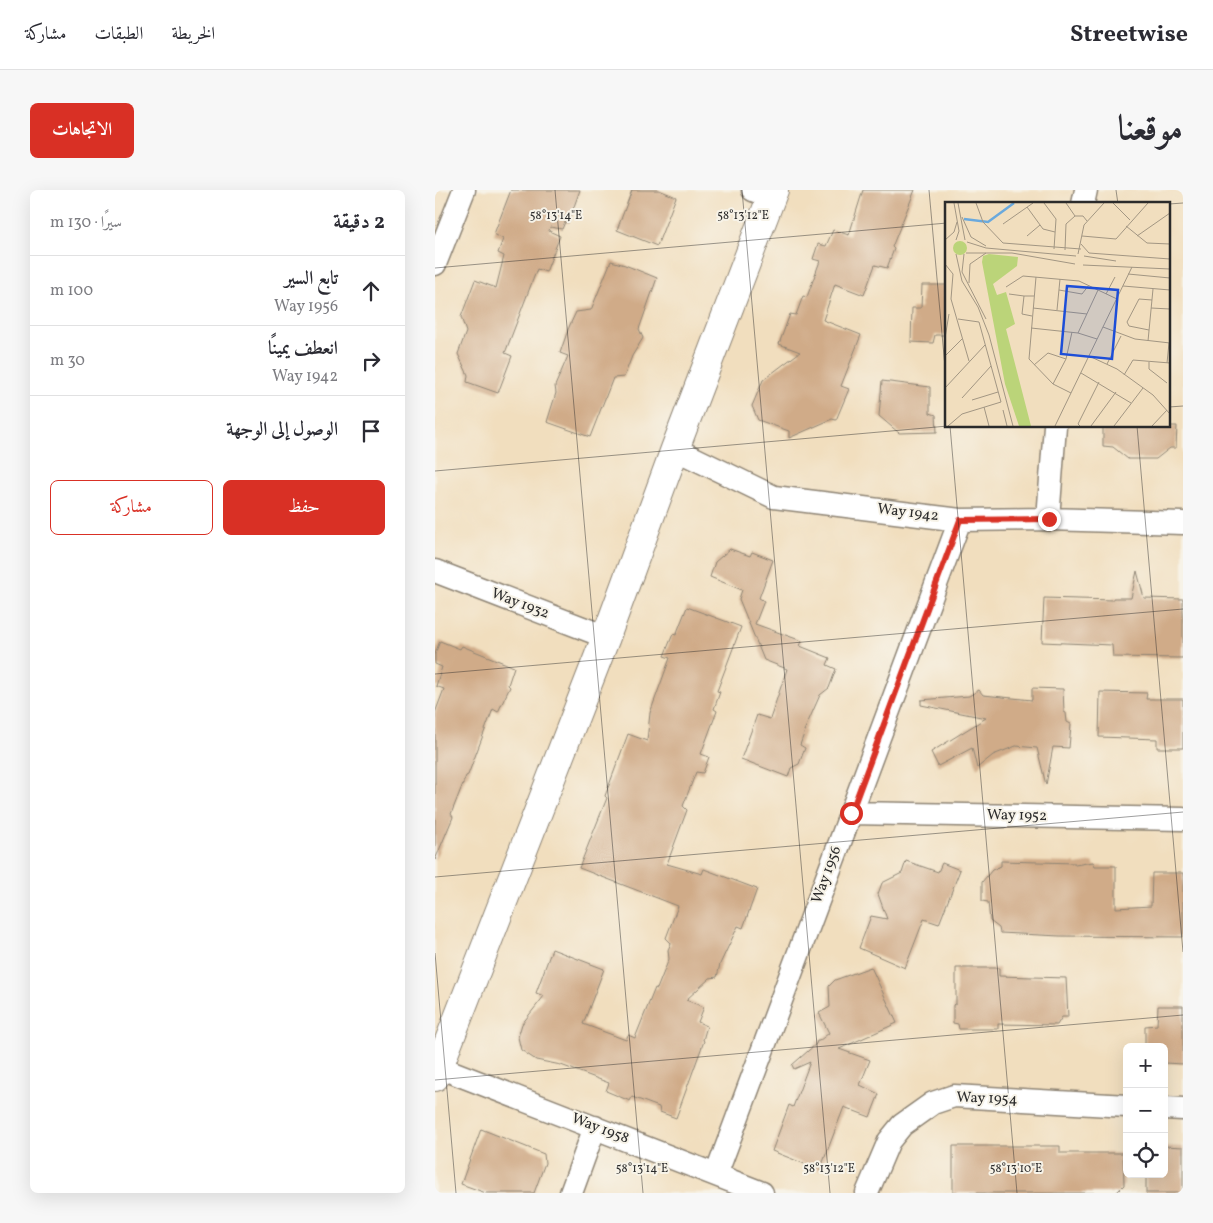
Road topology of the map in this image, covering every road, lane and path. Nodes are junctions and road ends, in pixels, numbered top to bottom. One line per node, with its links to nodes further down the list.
1 (464, 190): 3 (street)
2 (766, 192): 5 (street)
3 (435, 264)
4 (1055, 428): 6 (street)
5 (675, 449): 7 (street, Way 1942); 10 (street)
6 (1049, 519): 7 (street, Way 1942); 8 (street, Way 1942)
7 (960, 520): 11 (street, Way 1956)
8 (1183, 523)
9 (435, 571): 10 (street, Way 1932)
10 (606, 637): 13 (street)
11 (851, 813): 12 (street, Way 1952); 18 (street, Way 1956)
12 (1183, 820)
13 (437, 1072): 17 (street, Way 1958)
14 (1123, 1106): 21 (street, Way 1954)
15 (1168, 1108): 16 (street)
16 (1183, 1109)
17 (595, 1127): 18 (street, Way 1958); 19 (street)
18 (716, 1175): 20 (street, Way 1958)
19 (571, 1193)
20 (761, 1193)
21 (867, 1193)

